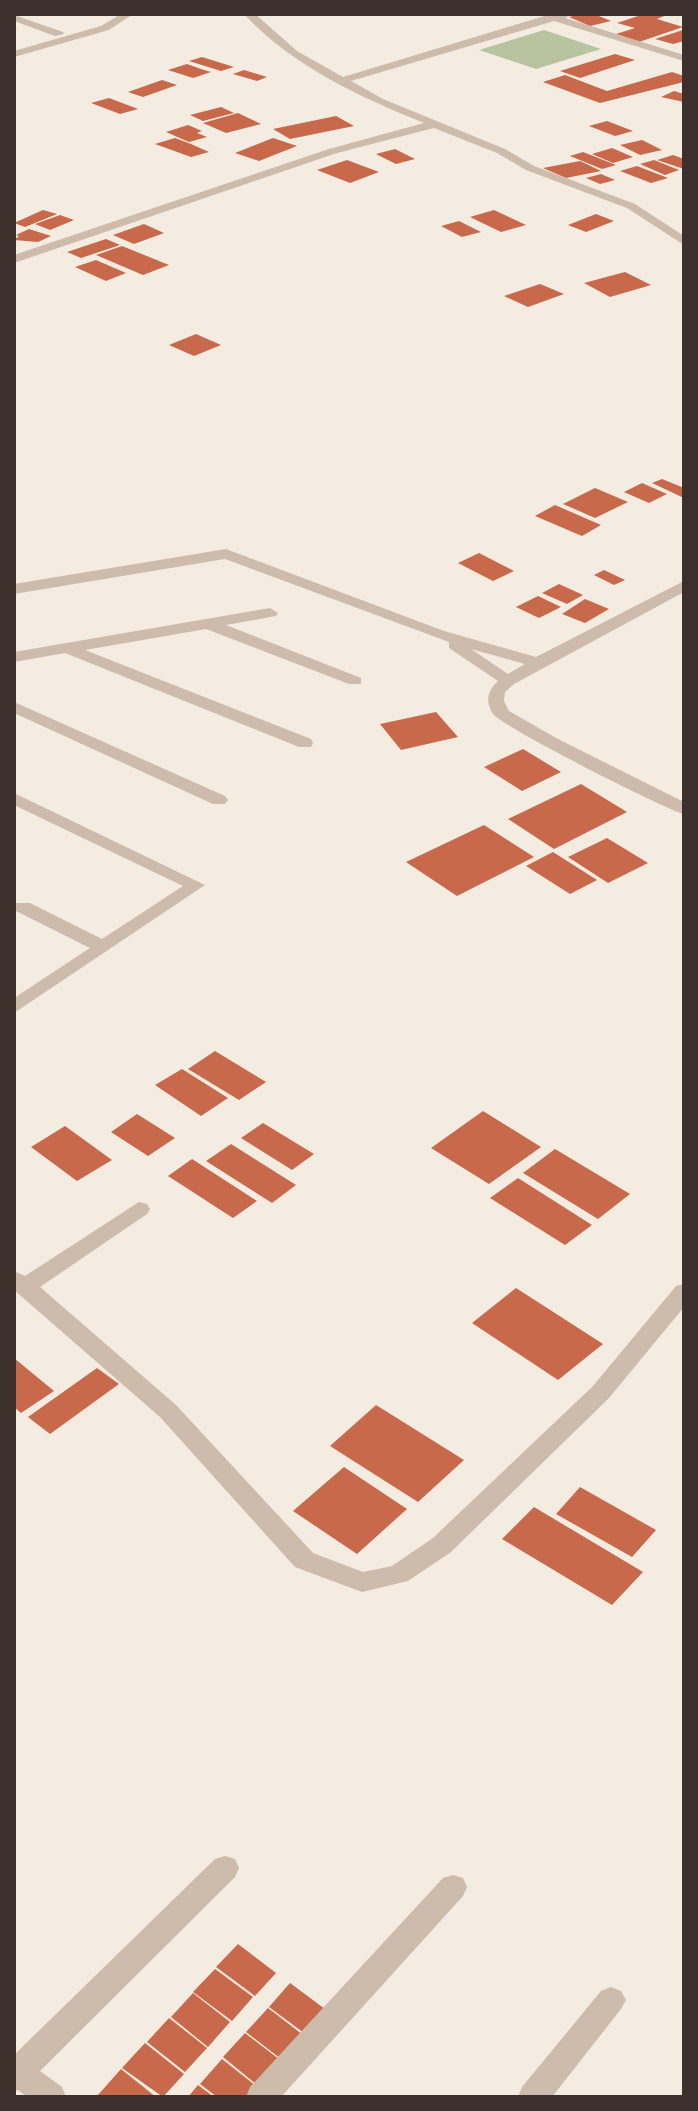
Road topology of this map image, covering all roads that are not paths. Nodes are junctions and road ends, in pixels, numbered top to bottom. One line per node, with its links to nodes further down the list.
1 (128, 14): 7 (street)
2 (249, 14): 9 (street)
3 (568, 14): 4 (street)
4 (548, 16): 8 (street); 9 (street)
5 (14, 18): 6 (street)
6 (59, 34)
7 (14, 54)
8 (684, 58)
9 (344, 80): 10 (street)
10 (431, 125): 11 (street); 12 (street)
11 (684, 241)
12 (14, 259)
13 (684, 586): 20 (street)
14 (14, 589): 17 (street)
15 (270, 613): 16 (street)
16 (208, 624): 18 (street); 21 (street)
17 (438, 634): 20 (street); 22 (street)
18 (69, 649): 19 (street); 24 (street)
19 (14, 657)
20 (538, 663): 22 (street)
21 (355, 681)
22 (508, 681): 27 (street)
23 (14, 707): 26 (street)
24 (305, 743)
25 (14, 798): 29 (street)
26 (219, 800)
27 (684, 809)
28 (23, 907): 29 (street)
29 (103, 947): 30 (street)
30 (14, 1007)
31 (139, 1209): 32 (street)
32 (19, 1283): 33 (street)
33 (684, 1292)
34 (225, 1868): 37 (street)
35 (453, 1887): 39 (street)
36 (611, 2000): 40 (street)
37 (16, 2073): 38 (street)
38 (51, 2097)
39 (261, 2097)
40 (533, 2097)

